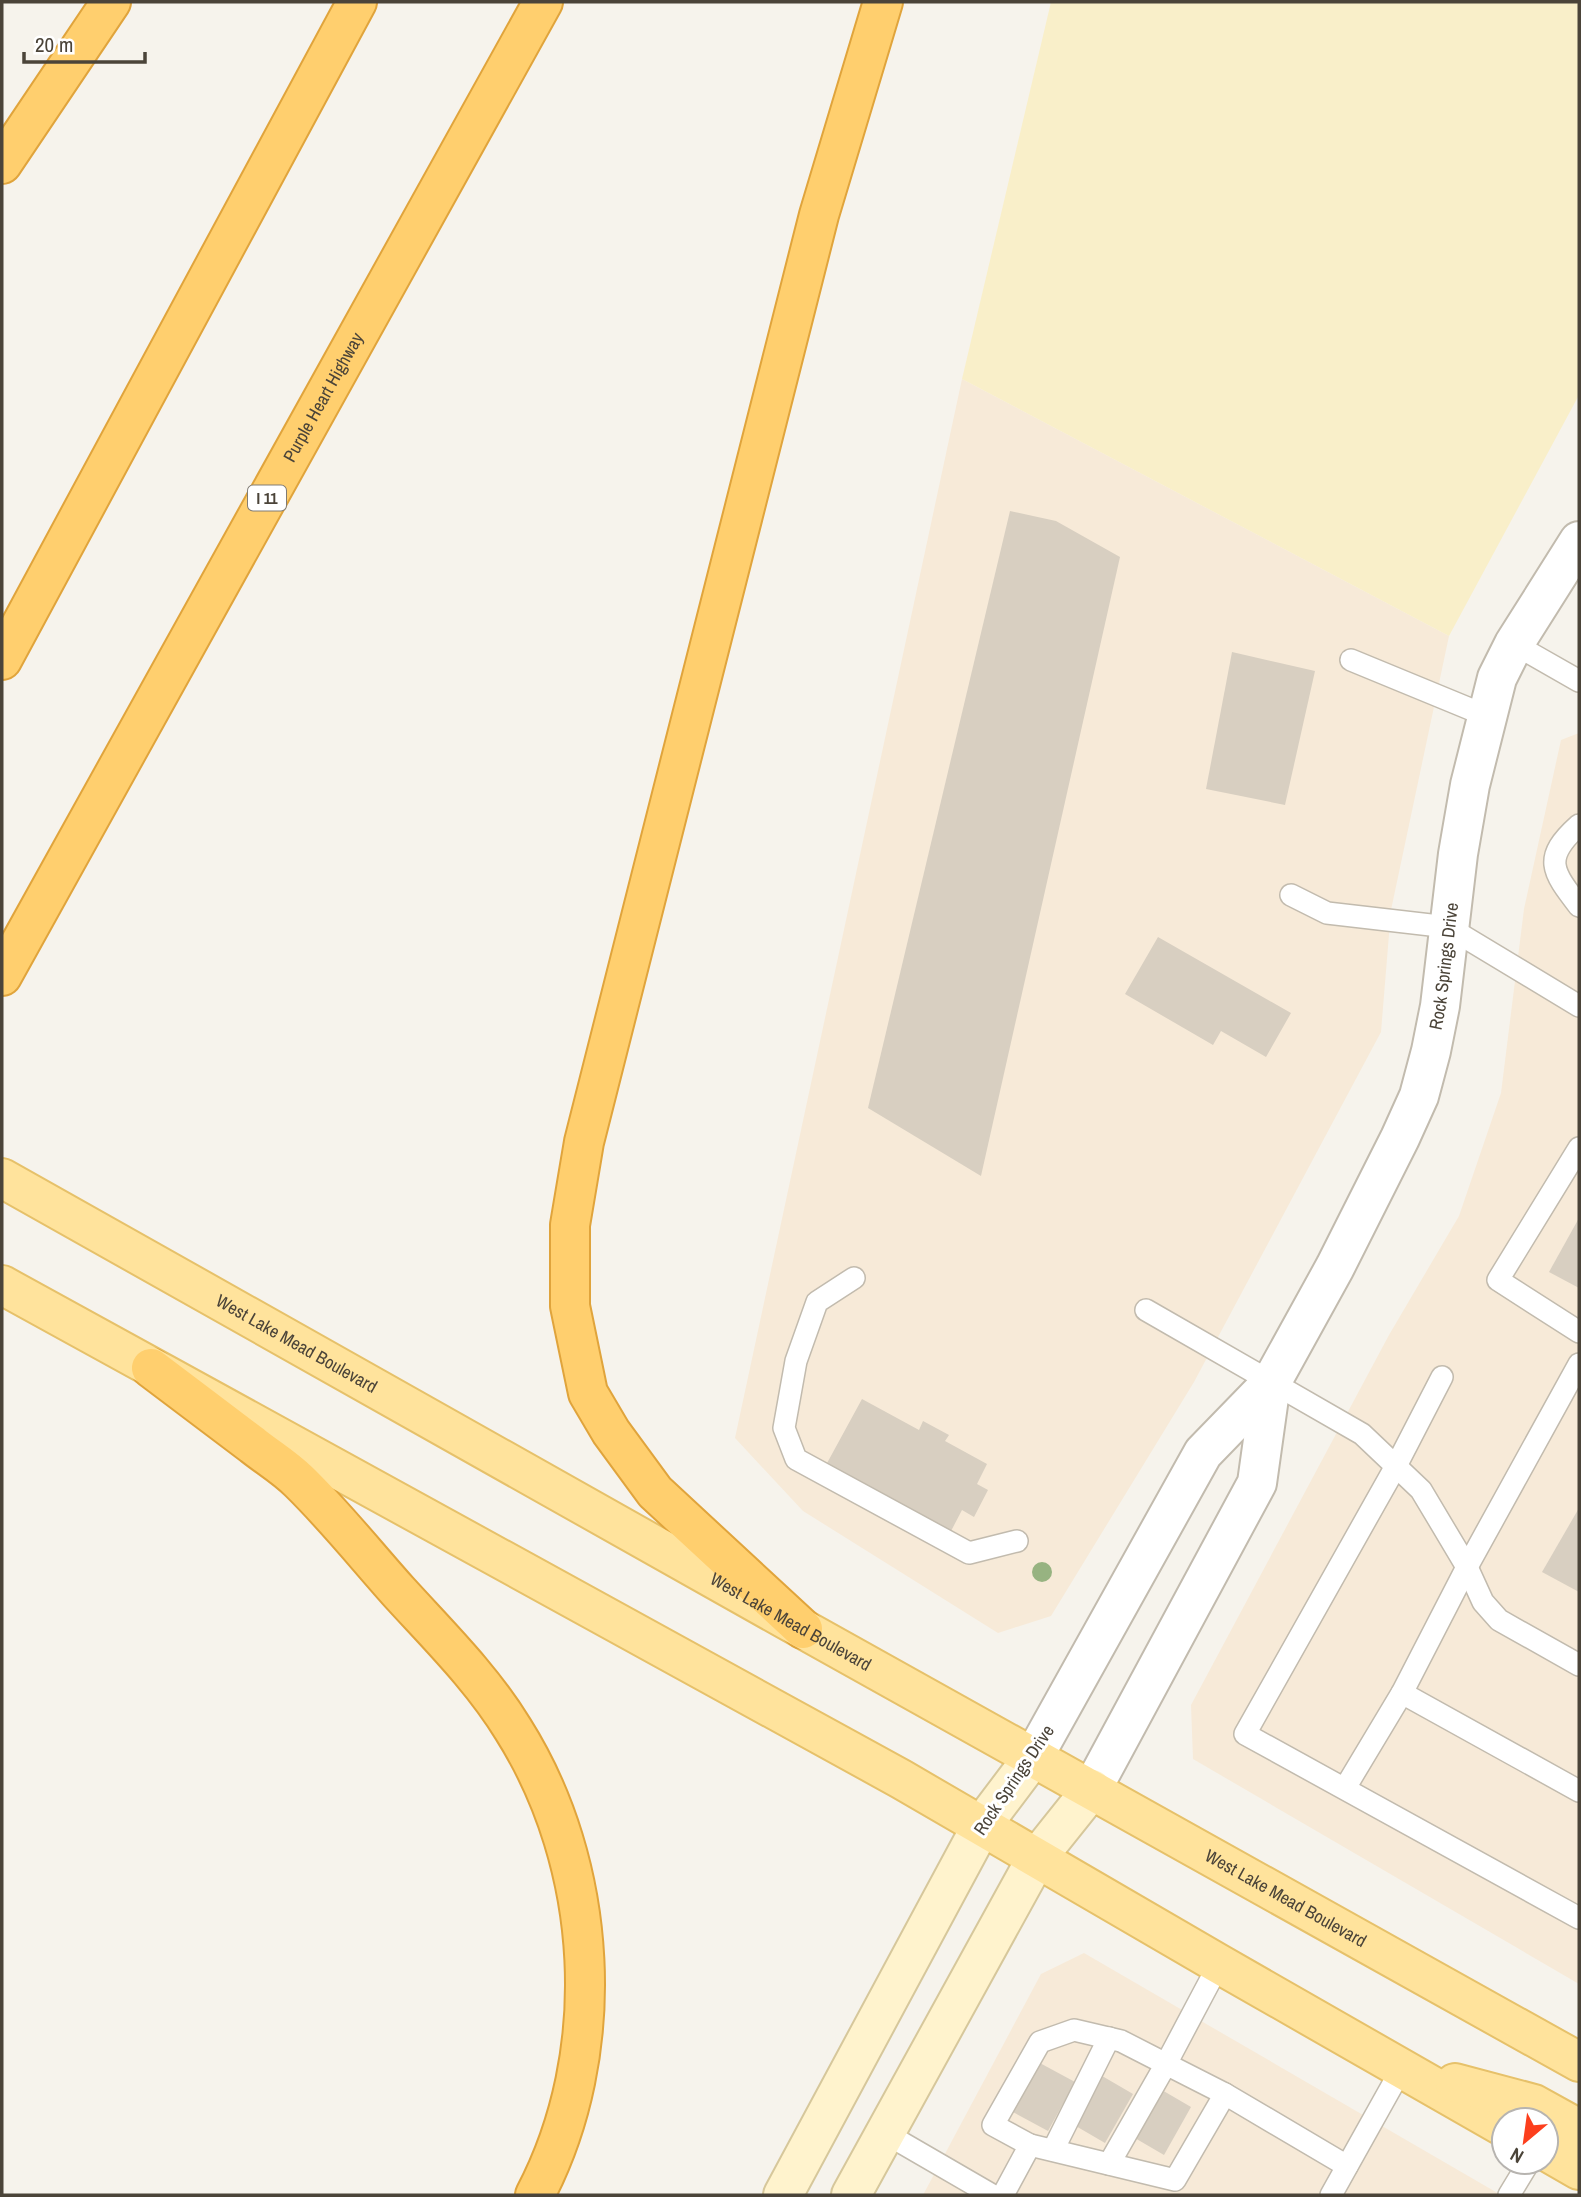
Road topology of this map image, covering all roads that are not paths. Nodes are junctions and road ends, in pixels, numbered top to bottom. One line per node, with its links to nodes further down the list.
1 (111, 2): 5 (highway)
2 (358, 2): 8 (highway)
3 (543, 2): 16 (highway, Purple Heart Highway / I 11)
4 (883, 2): 31 (highway)
5 (2, 164)
6 (1579, 541): 7 (street, Rock Springs Drive)
7 (1514, 644): 10 (lane); 11 (street, Rock Springs Drive)
8 (2, 660)
9 (1351, 660): 11 (lane)
10 (1579, 681)
11 (1487, 716): 15 (street, Rock Springs Drive)
12 (1579, 825): 14 (lane)
13 (1291, 895): 15 (lane)
14 (1579, 906)
15 (1448, 927): 17 (lane); 27 (street, Rock Springs Drive)
16 (2, 976)
17 (1579, 1006)
18 (1579, 1148): 23 (lane)
19 (2, 1178): 31 (main road, West Lake Mead Boulevard)
20 (853, 1278): 29 (lane)
21 (2, 1285): 25 (main road)
22 (1146, 1310): 27 (lane)
23 (1579, 1332)
24 (1579, 1364): 30 (lane)
25 (151, 1368): 38 (main road); 57 (highway)
26 (1442, 1377): 28 (lane)
27 (1271, 1383): 28 (lane); 34 (street, Rock Springs Drive); 36 (street, Rock Springs Drive)
28 (1396, 1466): 30 (lane); 35 (lane)
29 (1017, 1541)
30 (1467, 1567): 32 (lane); 33 (lane)
31 (803, 1629): 34 (main road, West Lake Mead Boulevard)
32 (1579, 1665)
33 (1402, 1693): 35 (lane); 37 (lane)
34 (1034, 1756): 36 (main road, West Lake Mead Boulevard); 38 (main road, Rock Springs Drive)
35 (1345, 1788): 40 (lane)
36 (1092, 1789): 39 (main road, Rock Springs Drive); 43 (main road, West Lake Mead Boulevard)
37 (1579, 1791)
38 (982, 1825): 39 (main road); 58 (main road, Rock Springs Drive)
39 (1036, 1859): 41 (main road); 49 (main road, Rock Springs Drive)
40 (1579, 1918)
41 (1219, 1964): 44 (lane); 45 (main road)
42 (1109, 2038): 44 (lane); 50 (lane); 51 (lane)
43 (1579, 2062)
44 (1166, 2064): 46 (lane); 53 (lane)
45 (1402, 2068): 47 (main road); 48 (main road); 54 (lane)
46 (1225, 2094): 53 (lane); 54 (lane)
47 (1490, 2119)
48 (1579, 2129)
49 (885, 2133): 59 (main road, Rock Springs Drive); 60 (lane)
50 (1030, 2146): 51 (lane); 61 (lane)
51 (1053, 2150): 53 (lane)
52 (1560, 2159): 55 (main road)
53 (1109, 2164)
54 (1347, 2166): 62 (lane)
55 (1579, 2170)
56 (1521, 2176): 63 (lane)
57 (535, 2195)
58 (783, 2195)
59 (851, 2195)
60 (992, 2195)
61 (1003, 2195)
62 (1331, 2195)
63 (1509, 2195)

